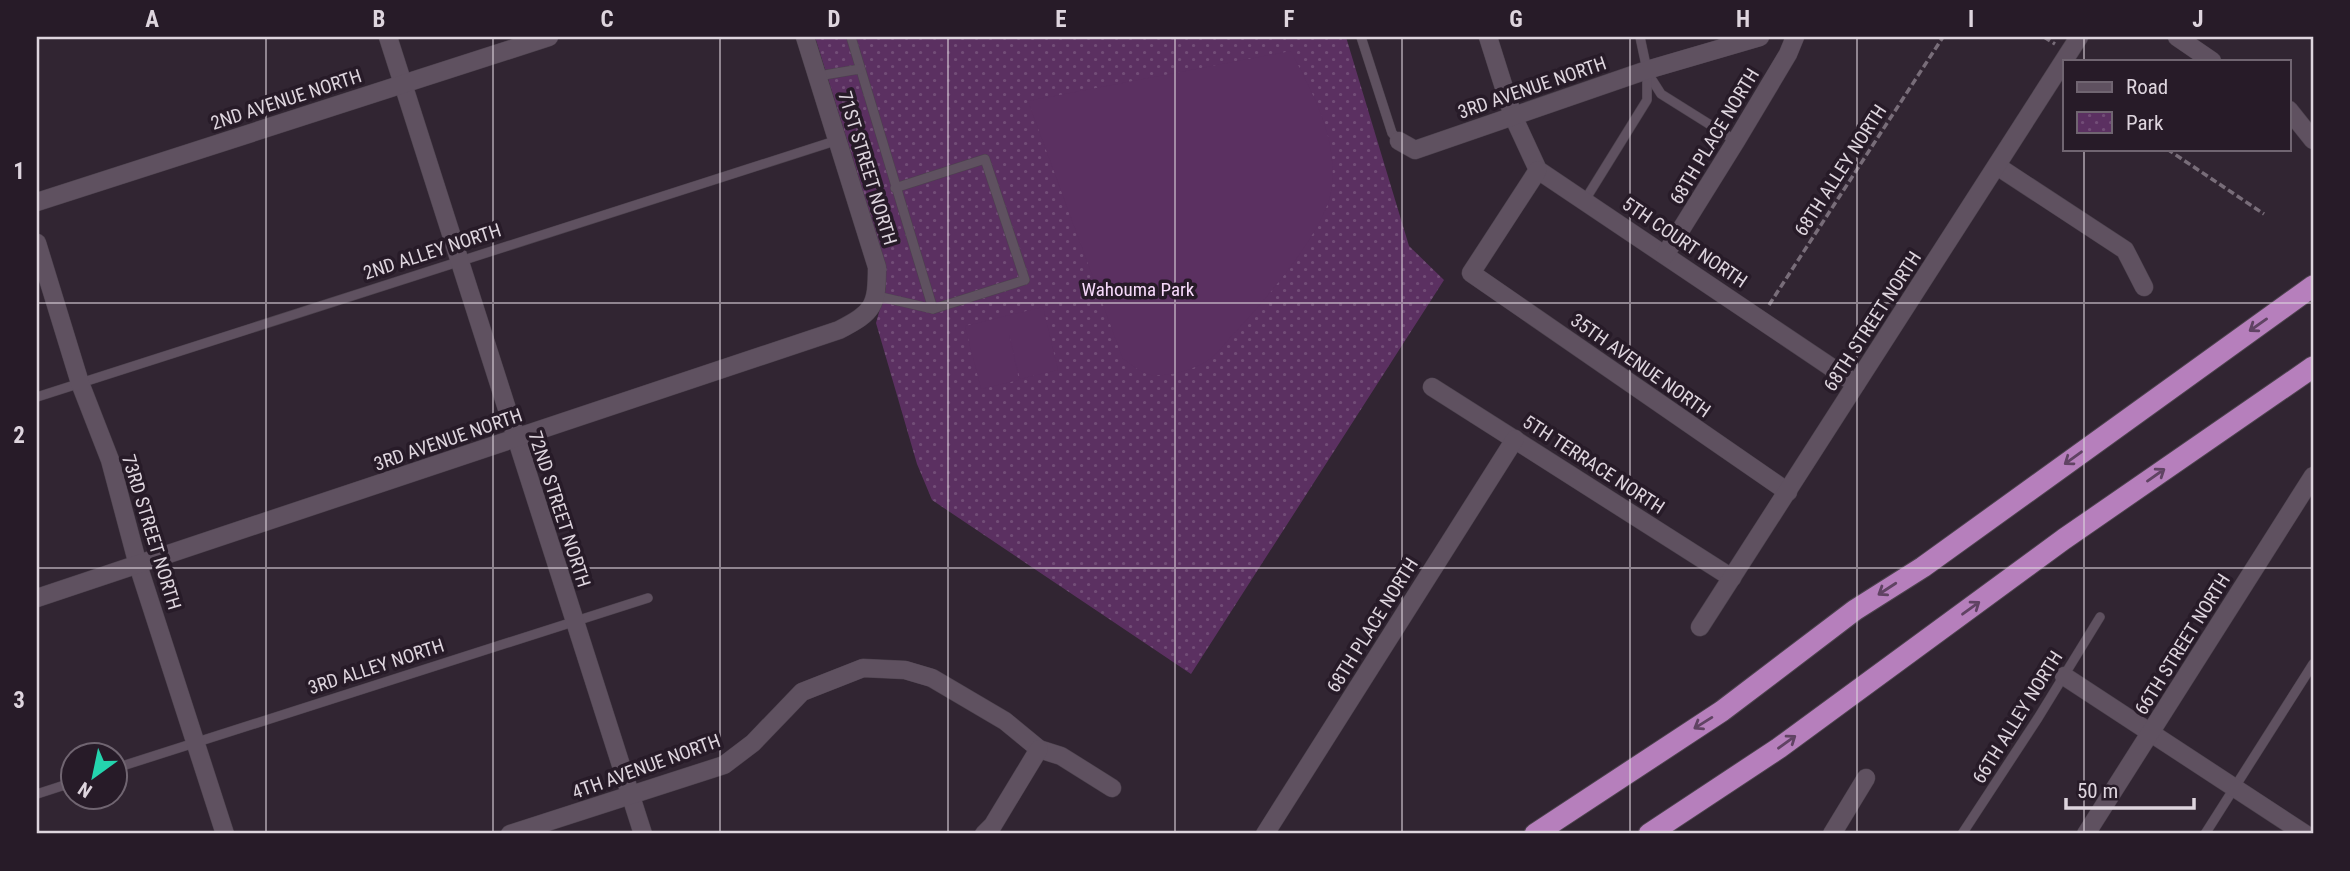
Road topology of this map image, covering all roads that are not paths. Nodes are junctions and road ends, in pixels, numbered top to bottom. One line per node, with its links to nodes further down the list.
1 (387, 37): 18 (street, 72ND STREET NORTH)
2 (549, 37): 18 (street, 2ND AVENUE NORTH)
3 (804, 37): 17 (street, 71ST STREET NORTH)
4 (851, 37): 15 (lane)
5 (1361, 37): 23 (lane)
6 (1488, 37): 20 (street)
7 (1640, 37): 16 (lane)
8 (1760, 37): 16 (street, 3RD AVENUE NORTH)
9 (1795, 37): 24 (street, 68TH PLACE NORTH)
10 (2079, 37): 12 (street, 68TH STREET NORTH)
11 (2177, 37): 13 (street)
12 (2064, 60)
13 (2211, 60)
14 (2063, 62): 25 (street, 68TH STREET NORTH)
15 (860, 69): 17 (lane); 27 (lane)
16 (1647, 70): 20 (street, 3RD AVENUE NORTH); 24 (lane); 28 (lane)
17 (818, 76): 21 (street, 71ST STREET NORTH)
18 (402, 84): 29 (street, 2ND AVENUE NORTH); 32 (street, 72ND STREET NORTH)
19 (2290, 111): 22 (street)
20 (1513, 116): 23 (street, 3RD AVENUE NORTH); 26 (street)
21 (838, 140): 32 (lane, 2ND ALLEY NORTH); 35 (street, 71ST STREET NORTH)
22 (2313, 140)
23 (1399, 141)
24 (1736, 141): 31 (street, 68TH PLACE NORTH)
25 (1997, 166): 34 (street); 39 (street, 68TH STREET NORTH)
26 (1538, 170): 28 (street, 5TH COURT NORTH); 45 (street, 35TH AVENUE NORTH)
27 (895, 188): 36 (lane); 36 (lane)
28 (1585, 200): 31 (street, 5TH COURT NORTH)
29 (37, 202)
30 (37, 243): 38 (street, 73RD STREET NORTH)
31 (1665, 255): 39 (street, 5TH COURT NORTH)
32 (458, 261): 38 (lane, 2ND ALLEY NORTH); 42 (street, 72ND STREET NORTH)
33 (2313, 286): 70 (highway, one-way to 70)
34 (2144, 287)
35 (877, 296): 36 (lane); 42 (street, 3RD AVENUE NORTH)
36 (933, 309)
37 (2313, 367): 71 (highway, one-way to 37)
38 (80, 383): 41 (lane, 2ND ALLEY NORTH); 46 (street, 73RD STREET NORTH)
39 (1856, 384): 45 (street, 68TH STREET NORTH)
40 (1432, 387): 43 (street, 5TH TERRACE NORTH)
41 (37, 397)
42 (515, 438): 46 (street, 3RD AVENUE NORTH); 51 (street, 72ND STREET NORTH)
43 (1515, 439): 47 (street, 5TH TERRACE NORTH); 69 (street, 68TH PLACE NORTH)
44 (2313, 476): 55 (street, 66TH STREET NORTH)
45 (1788, 492): 47 (street, 68TH STREET NORTH)
46 (138, 565): 48 (street, 3RD AVENUE NORTH); 56 (street, 73RD STREET NORTH)
47 (1732, 578): 52 (street, 68TH STREET NORTH)
48 (37, 598)
49 (648, 598): 51 (lane, 3RD ALLEY NORTH)
50 (2100, 617): 54 (lane, 66TH ALLEY NORTH)
51 (574, 621): 56 (lane, 3RD ALLEY NORTH); 64 (street, 72ND STREET NORTH)
52 (1700, 627)
53 (2313, 664): 62 (lane)
54 (2064, 676): 55 (street); 73 (lane, 66TH ALLEY NORTH)
55 (2151, 733): 62 (street); 74 (street, 66TH STREET NORTH)
56 (197, 742): 58 (lane, 3RD ALLEY NORTH); 65 (street, 73RD STREET NORTH)
57 (1039, 749): 61 (street, 4TH AVENUE NORTH); 64 (street, 4TH AVENUE NORTH); 68 (street)
58 (130, 764)
59 (1866, 778): 72 (street)
60 (60, 787): 63 (lane)
61 (1112, 788)
62 (2235, 788): 75 (lane); 76 (street)
63 (37, 794)
64 (631, 796): 66 (street, 4TH AVENUE NORTH); 67 (street, 72ND STREET NORTH)
65 (225, 834)
66 (510, 834)
67 (643, 834)
68 (984, 834)
69 (1265, 834)
70 (1535, 834)
71 (1649, 834)
72 (1832, 834)
73 (1962, 834)
74 (2086, 834)
75 (2206, 834)
76 (2305, 834)

